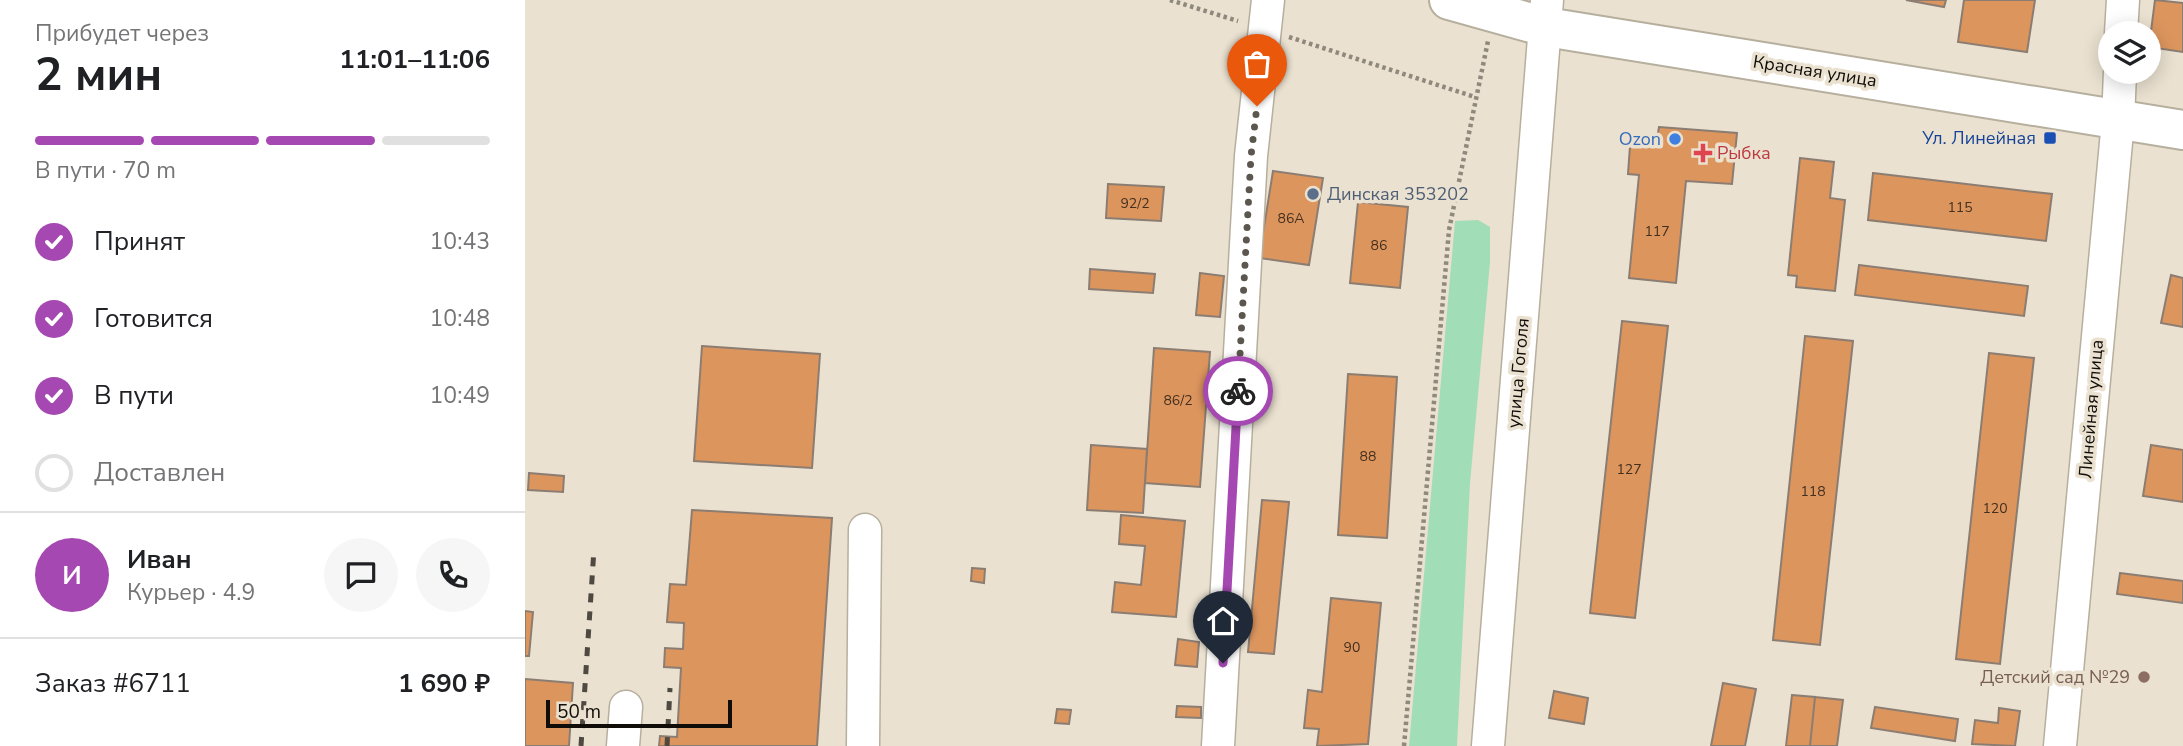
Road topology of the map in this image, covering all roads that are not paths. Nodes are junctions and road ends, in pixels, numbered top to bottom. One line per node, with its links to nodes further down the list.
1 (1449, 0): 3 (main road, Красная улица)
2 (2123, 0): 5 (street)
3 (1546, 14): 7 (main road, Красная улица); 14 (street, улица Гоголя)
4 (1266, 15): 13 (street)
5 (2122, 21)
6 (2119, 84): 7 (street, Линейная улица)
7 (2117, 121): 8 (main road, Красная улица); 15 (street, Линейная улица)
8 (2183, 131)
9 (865, 530): 12 (street)
10 (626, 706): 11 (street)
11 (622, 746)
12 (863, 746)
13 (1218, 746)
14 (1489, 746)
15 (2060, 746)

